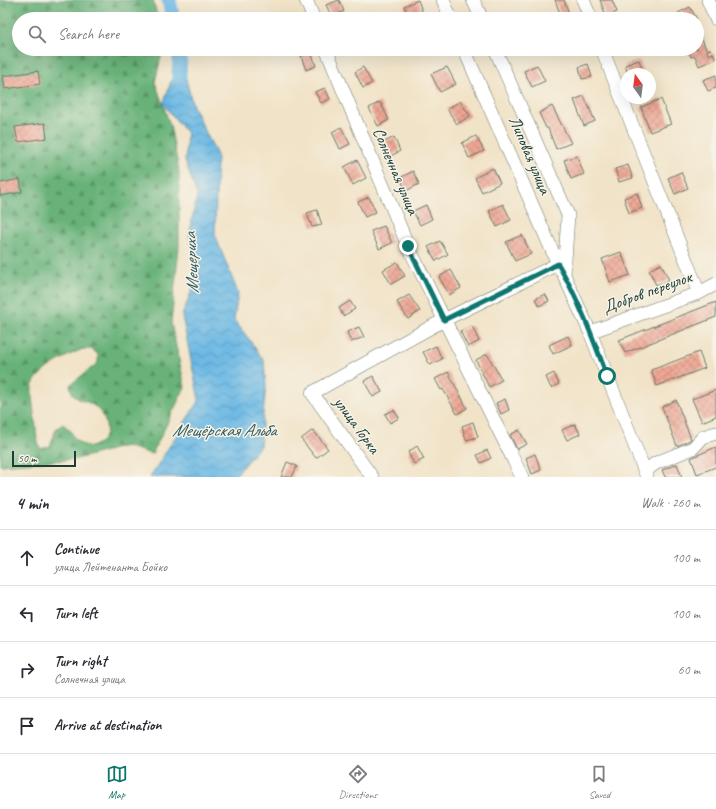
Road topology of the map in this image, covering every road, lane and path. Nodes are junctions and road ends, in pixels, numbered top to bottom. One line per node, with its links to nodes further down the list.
1 (306, 0): 6 (street)
2 (443, 0): 7 (street)
3 (473, 0): 8 (street)
4 (583, 0): 9 (street)
5 (708, 0): 10 (street)
6 (311, 12)
7 (449, 12)
8 (479, 12)
9 (588, 12)
10 (716, 19)
11 (329, 56): 19 (street, Солнечная улица)
12 (467, 56): 15 (street, Липовая улица)
13 (498, 56): 16 (street)
14 (605, 56): 18 (street)
15 (558, 264): 16 (street, Липовая улица); 19 (street)
16 (564, 275): 20 (street, Липовая улица)
17 (716, 284): 18 (street, Добров переулок)
18 (699, 293): 20 (street, Добров переулок)
19 (444, 320): 23 (street, улица Горка); 24 (street, Солнечная улица)
20 (590, 332): 22 (street, Липовая улица)
21 (716, 433): 22 (street)
22 (646, 474)
23 (372, 477)
24 (522, 477)

